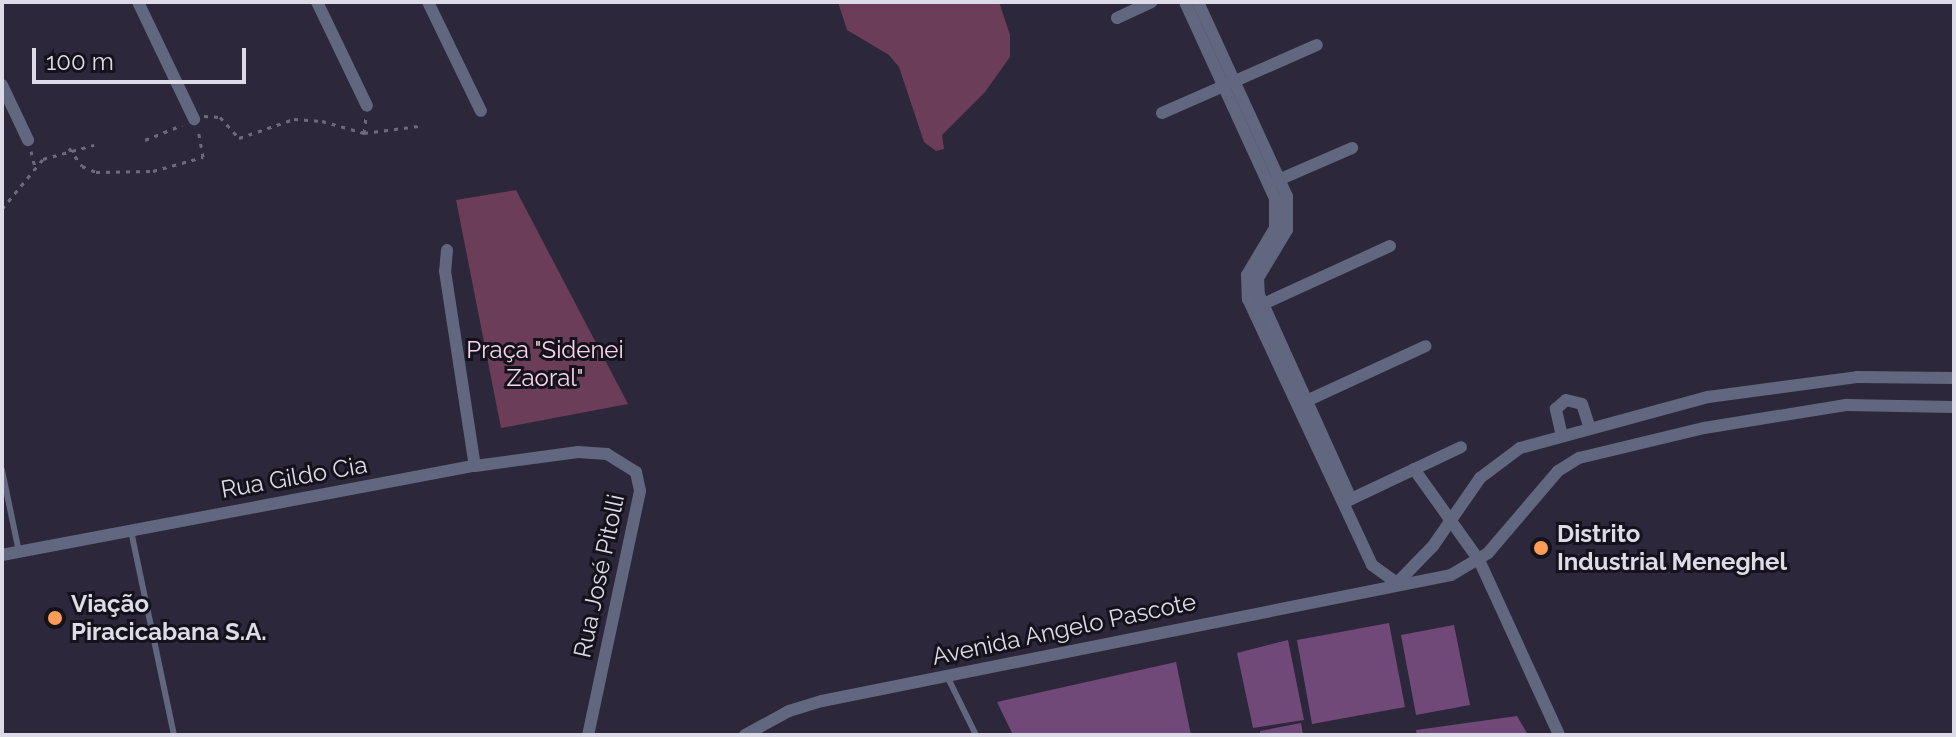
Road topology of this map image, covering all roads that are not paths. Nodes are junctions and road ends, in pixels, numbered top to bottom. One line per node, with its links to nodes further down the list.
1 (138, 2): 14 (street)
2 (317, 2): 11 (street)
3 (428, 2): 12 (street)
4 (1152, 2): 7 (street)
5 (1185, 2): 9 (street)
6 (1198, 2): 9 (street)
7 (1117, 18)
8 (1317, 45): 9 (street)
9 (1229, 84): 13 (street); 17 (street)
10 (2, 86): 15 (street)
11 (367, 106)
12 (481, 111)
13 (1162, 113)
14 (194, 119)
15 (28, 140)
16 (1352, 148): 17 (street)
17 (1275, 182): 20 (street)
18 (1390, 246): 20 (street)
19 (447, 250): 33 (street)
20 (1258, 306): 25 (street)
21 (1426, 346): 25 (street)
22 (1867, 378): 23 (street); 24 (street); 26 (street)
23 (1954, 378)
24 (1832, 380): 27 (street); 29 (street)
25 (1302, 404): 36 (street)
26 (1867, 405): 27 (street); 28 (street)
27 (1838, 407): 41 (street)
28 (1954, 407)
29 (1590, 428): 30 (street); 30 (street)
30 (1562, 436): 37 (street)
31 (1461, 447): 34 (street)
32 (595, 451): 33 (street, Rua Gildo Cia); 45 (street, Rua José Pitolli)
33 (475, 466): 38 (street, Rua Gildo Cia)
34 (1414, 469): 36 (street); 37 (street)
35 (2, 470): 39 (lane)
36 (1346, 501): 42 (street)
37 (1451, 518): 41 (street); 42 (street)
38 (131, 530): 39 (street, Rua Gildo Cia); 44 (lane)
39 (19, 552): 40 (street, Rua Gildo Cia)
40 (2, 555)
41 (1479, 560): 42 (street, Avenida Angelo Pascote); 48 (street)
42 (1397, 583): 43 (street, Avenida Angelo Pascote)
43 (947, 676): 46 (street, Avenida Angelo Pascote); 47 (lane)
44 (174, 735)
45 (588, 735)
46 (745, 735)
47 (976, 735)
48 (1559, 735)

